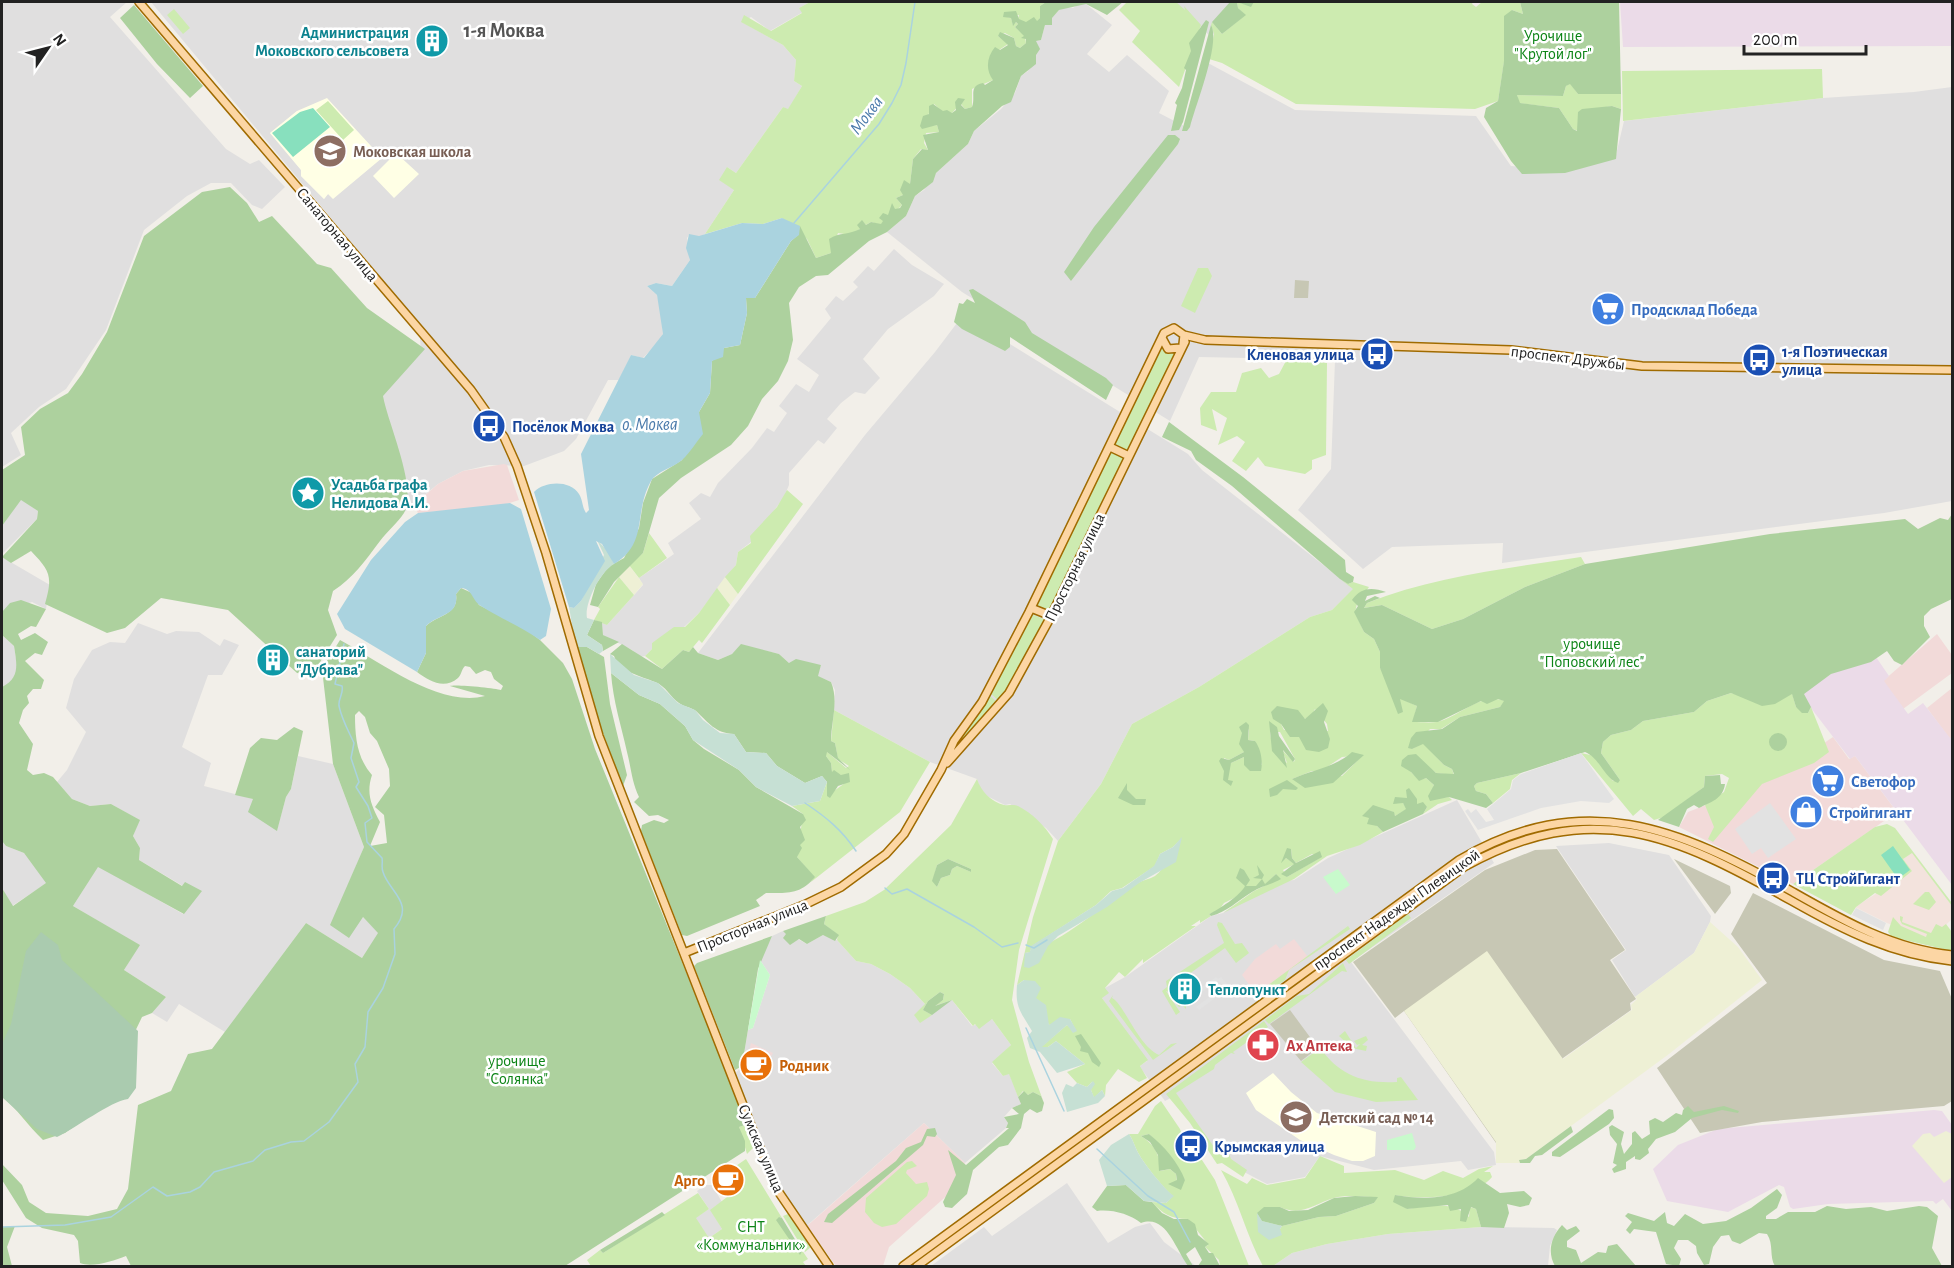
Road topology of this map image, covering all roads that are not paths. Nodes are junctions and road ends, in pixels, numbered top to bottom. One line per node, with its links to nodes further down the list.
1 (139, 2): 11 (main road, Санаторная улица)
2 (1184, 335): 3 (main road); 4 (main road, проспект Дружбы); 5 (main road)
3 (1162, 338): 5 (main road); 7 (main road, Просторная улица)
4 (1196, 338): 5 (main road); 6 (main road, проспект Дружбы)
5 (1182, 346): 8 (main road, Просторная улица)
6 (1953, 370)
7 (1110, 447): 8 (main road); 9 (main road, Просторная улица)
8 (1129, 456): 10 (main road, Просторная улица)
9 (1031, 608): 10 (main road); 12 (main road, Просторная улица)
10 (1051, 616): 12 (main road, Просторная улица)
11 (567, 633): 13 (main road, Сумская улица)
12 (955, 748): 13 (main road, Просторная улица)
13 (684, 953): 16 (main road, Сумская улица)
14 (1953, 955): 17 (main road, проспект Надежды Плевицкой)
15 (1953, 961): 18 (main road, проспект Надежды Плевицкой)
16 (829, 1266)
17 (903, 1266)
18 (917, 1266)

